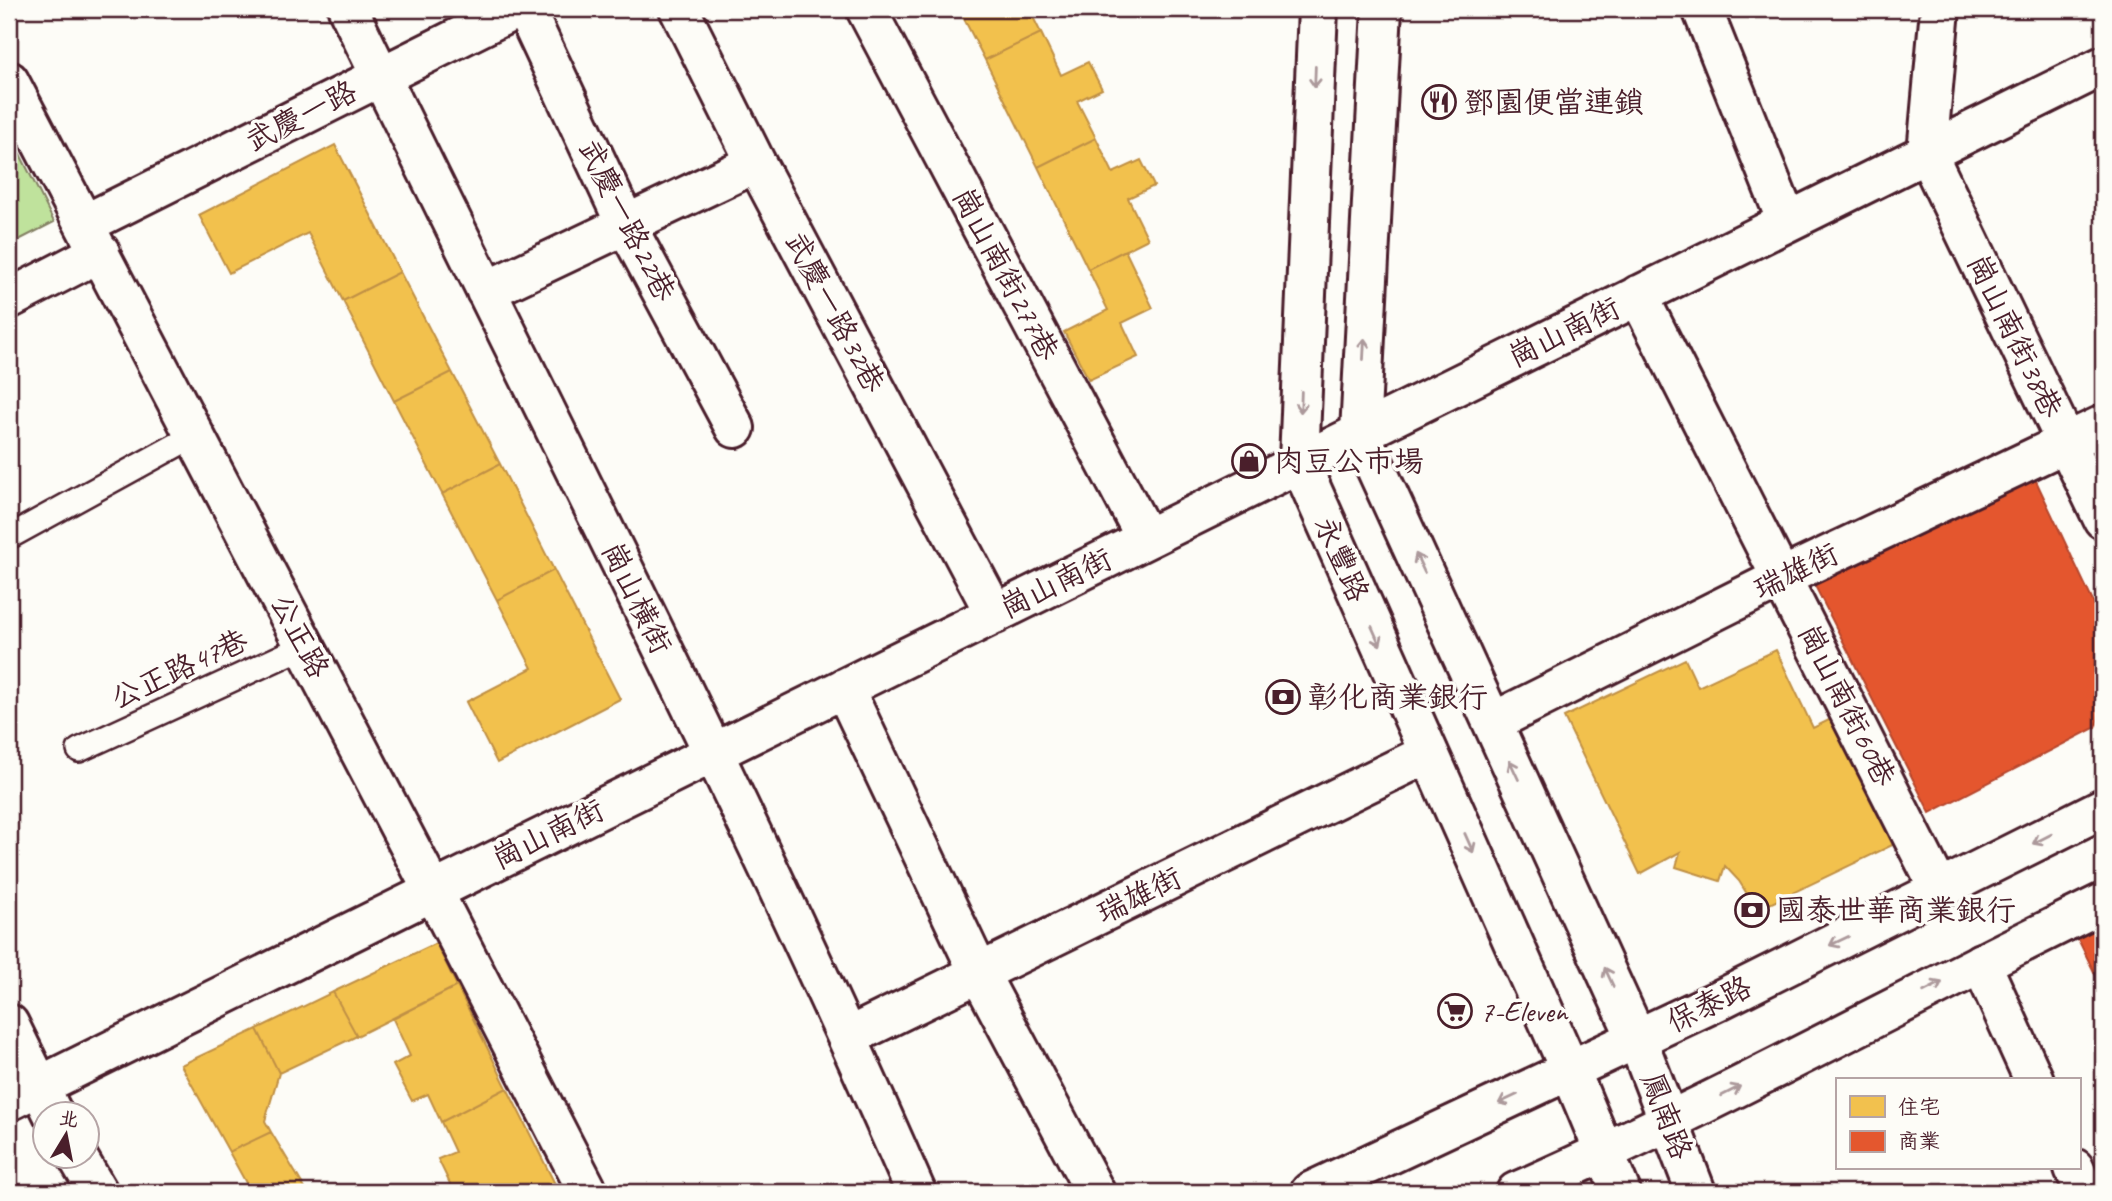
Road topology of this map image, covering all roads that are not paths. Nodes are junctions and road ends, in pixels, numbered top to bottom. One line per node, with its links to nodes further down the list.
1 (348, 9): 10 (street, 崗山橫街)
2 (679, 9): 13 (street, 武慶一路32巷)
3 (866, 9): 28 (street, 崗山南街277巷)
4 (1318, 9): 25 (street, 永豐路, one-way to 25)
5 (1382, 9): 22 (street, one-way to 5)
6 (1702, 9): 14 (street)
7 (1940, 9): 12 (street)
8 (512, 10): 10 (street, 武慶一路); 15 (street, 武慶一路22巷)
9 (2103, 65): 12 (street, 崗山南街)
10 (381, 76): 16 (street, 武慶一路); 17 (street, 崗山橫街)
11 (9, 81): 16 (street, 公正路)
12 (1927, 153): 14 (street, 崗山南街); 24 (street, 崗山南街38巷)
13 (756, 163): 15 (street); 30 (street, 武慶一路32巷)
14 (1787, 222): 18 (street, 崗山南街)
15 (626, 225): 17 (street); 21 (street, 武慶一路22巷)
16 (92, 238): 19 (street, 武慶一路); 23 (street, 公正路)
17 (486, 291): 35 (street, 崗山橫街)
18 (1638, 295): 22 (street, 崗山南街); 29 (street, 崗山南街60巷)
19 (9, 299)
20 (2103, 425): 24 (street, 瑞雄街)
21 (735, 428)
22 (1360, 433): 25 (street, 崗山南街); 33 (street, one-way to 22)
23 (195, 435): 27 (lane); 31 (street, 公正路)
24 (2066, 442): 26 (street, 崗山南街38巷); 29 (street, 瑞雄街)
25 (1299, 461): 28 (street, 崗山南街); 36 (street, 永豐路, one-way to 36)
26 (2103, 519)
27 (9, 537)
28 (1146, 538): 30 (street, 崗山南街)
29 (1783, 577): 33 (street, 瑞雄街); 39 (street, 崗山南街60巷)
30 (995, 614): 32 (street, 崗山南街)
31 (305, 646): 34 (lane, 公正路47巷); 38 (street, 公正路)
32 (844, 688): 35 (street, 崗山南街); 42 (street)
33 (1493, 722): 45 (street, one-way to 33)
34 (79, 750)
35 (713, 752): 38 (street, 崗山南街); 44 (street, 崗山橫街)
36 (1429, 753): 42 (street, 瑞雄街); 46 (street, 永豐路, one-way to 46)
37 (2103, 808): 39 (street, 保泰路, one-way to 39)
38 (433, 891): 48 (street, 崗山南街); 54 (street, 公正路)
39 (1940, 891): 45 (street, 保泰路, one-way to 45)
40 (2103, 903): 41 (street)
41 (1981, 963): 47 (street); 49 (street, one-way to 41)
42 (979, 973): 44 (street, 瑞雄街); 56 (street)
43 (9, 1024): 48 (street)
44 (848, 1037): 55 (street, 崗山橫街)
45 (1637, 1039): 46 (street, 保泰路); 49 (street, 鳳南路)
46 (1570, 1070): 50 (street); 57 (street, 保泰路, one-way to 57)
47 (2033, 1078)
48 (33, 1100)
49 (1670, 1122): 50 (street); 60 (street, 鳳南路)
50 (1604, 1153): 58 (street); 59 (street)
51 (85, 1170): 53 (street)
52 (2075, 1170): 61 (street)
53 (98, 1192)
54 (588, 1192)
55 (916, 1192)
56 (1095, 1192)
57 (1310, 1192)
58 (1516, 1192)
59 (1621, 1192)
60 (1696, 1192)
61 (2085, 1192)

